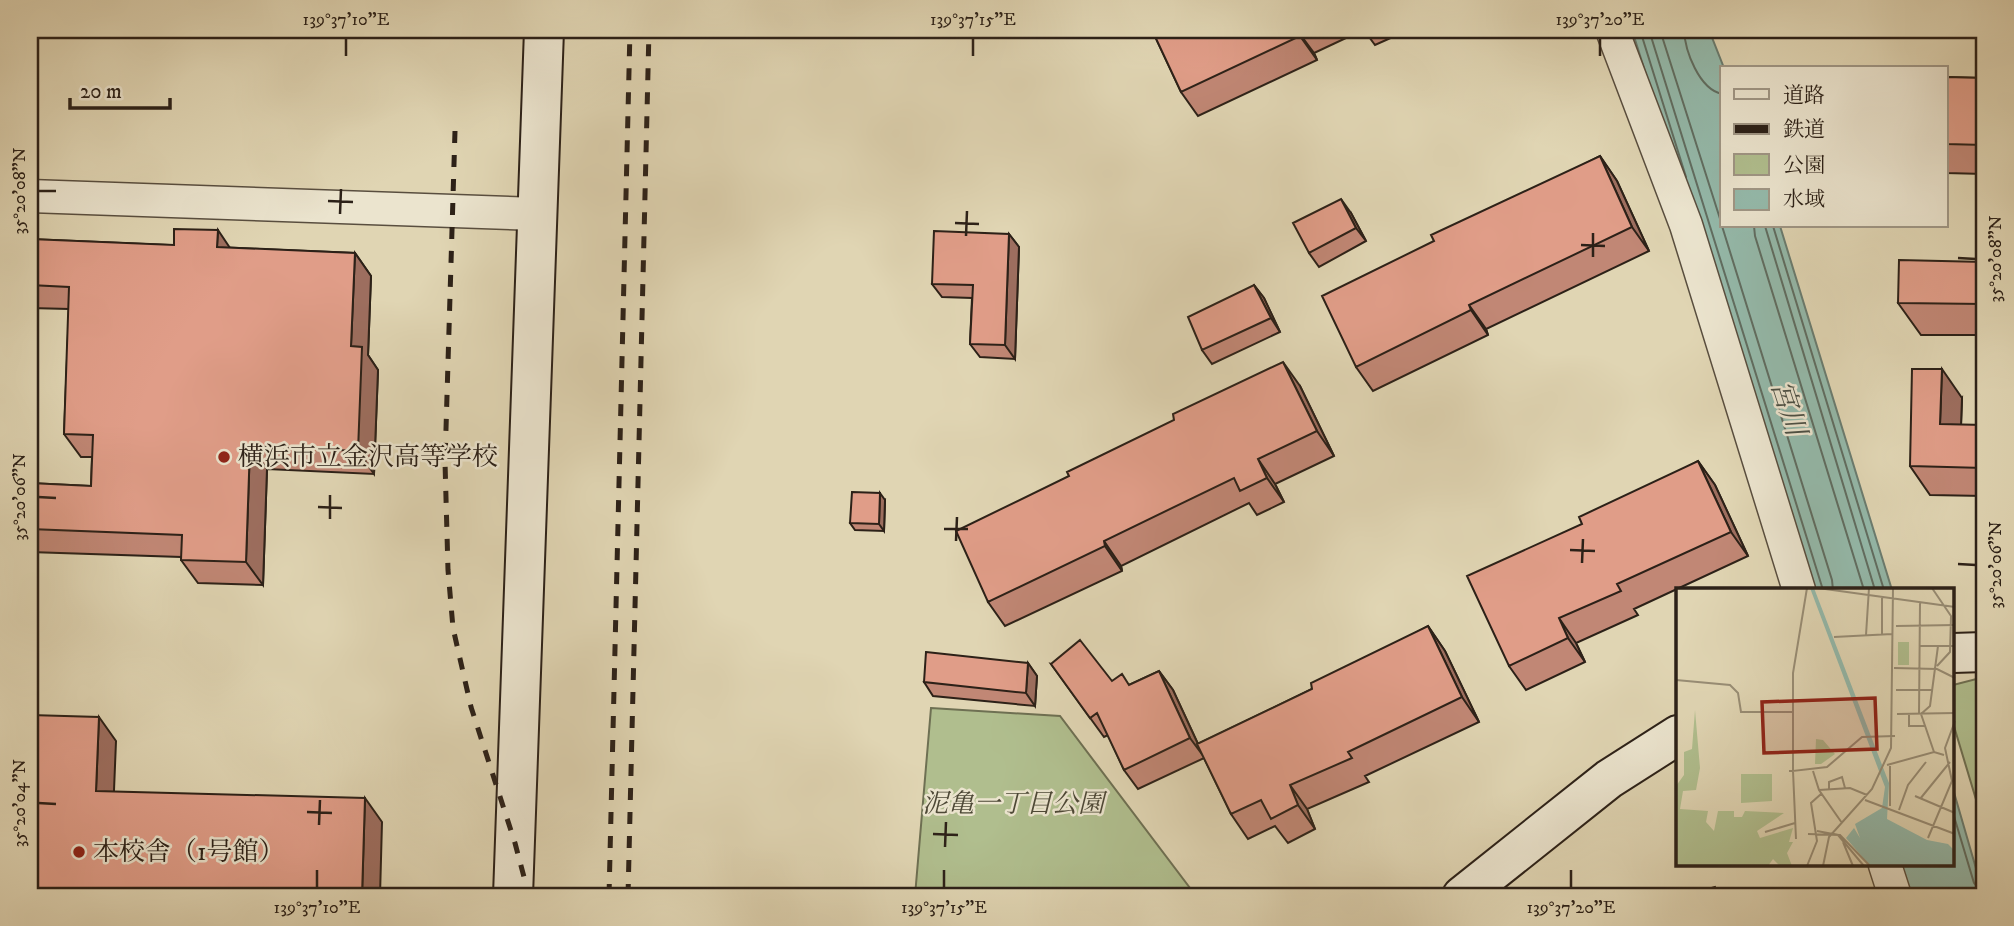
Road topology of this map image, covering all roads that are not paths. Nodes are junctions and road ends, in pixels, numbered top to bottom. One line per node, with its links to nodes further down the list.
1 (544, 30): 4 (street)
2 (1612, 30): 5 (street)
3 (30, 196): 4 (street)
4 (537, 214): 10 (street)
5 (1798, 588)
6 (1984, 652): 7 (street)
7 (1954, 653)
8 (1676, 735): 11 (street)
9 (1885, 866): 12 (street)
10 (513, 896)
11 (1462, 896)
12 (1895, 896)

